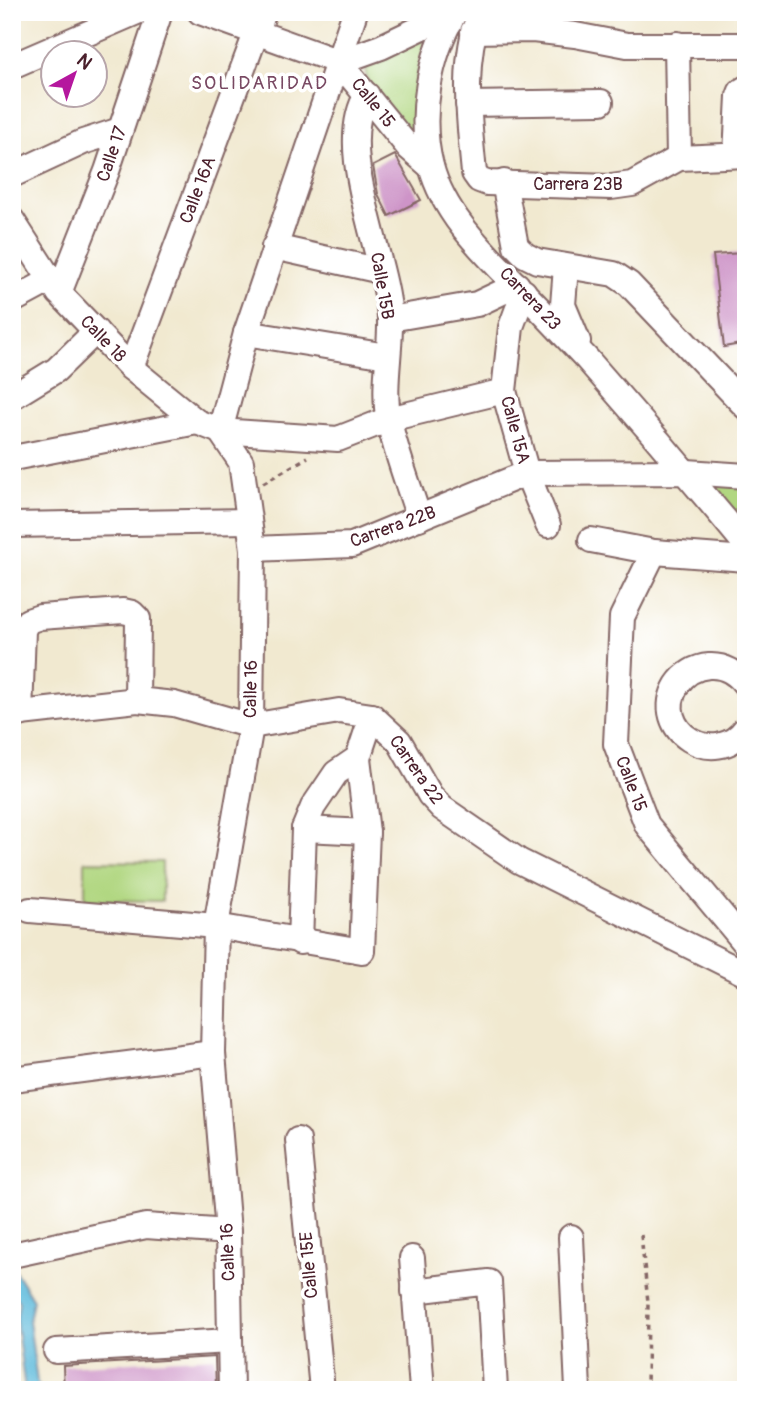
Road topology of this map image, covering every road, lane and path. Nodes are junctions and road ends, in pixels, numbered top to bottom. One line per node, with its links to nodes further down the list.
1 (137, 12): 11 (street)
2 (160, 12): 16 (street, Calle 17)
3 (200, 12): 6 (street)
4 (355, 12): 10 (street)
5 (453, 17): 10 (street, Calle 15); 19 (street, Carrera 23)
6 (261, 22): 10 (street); 34 (street, Calle 16A)
7 (477, 22): 8 (street); 15 (street)
8 (677, 44): 9 (street); 18 (street)
9 (746, 45)
10 (339, 62): 13 (street, Calle 15); 23 (street)
11 (12, 66)
12 (743, 90): 17 (street)
13 (366, 94): 19 (street, Calle 15); 25 (street, Calle 15B)
14 (601, 102): 15 (street)
15 (468, 104): 21 (street)
16 (120, 130): 20 (street); 26 (street, Calle 17)
17 (741, 155): 18 (street, Carrera 23B)
18 (679, 158): 21 (street, Carrera 23B)
19 (431, 167): 27 (street, Carrera 23)
20 (12, 175)
21 (495, 183): 24 (street)
22 (12, 220): 26 (street, Calle 18)
23 (274, 247): 25 (street); 31 (street)
24 (566, 267): 33 (street); 37 (street)
25 (381, 271): 29 (street, Calle 15B)
26 (55, 287): 28 (street); 30 (street, Calle 18)
27 (520, 289): 29 (street); 33 (street, Carrera 23); 35 (street, Calle 15A)
28 (12, 301)
29 (390, 319): 32 (street, Calle 15B)
30 (96, 331): 34 (street, Calle 18); 36 (street)
31 (246, 333): 32 (street); 40 (street)
32 (387, 356): 38 (street, Calle 15B)
33 (585, 358): 43 (street, Carrera 23)
34 (131, 368): 39 (street, Calle 18)
35 (503, 391): 38 (street); 44 (street, Calle 15A)
36 (12, 397)
37 (746, 407)
38 (388, 419): 41 (street); 47 (street, Calle 15B)
39 (197, 422): 40 (street, Calle 18); 42 (street)
40 (220, 432): 41 (street); 46 (street, Calle 16)
41 (338, 439): 46 (path)
42 (13, 458)
43 (687, 472): 44 (street); 45 (street); 52 (street, Carrera 23)
44 (527, 473): 47 (street, Carrera 22B); 50 (street, Calle 15A)
45 (746, 476)
46 (246, 493): 48 (street, Calle 16)
47 (419, 518): 53 (street, Carrera 22B)
48 (250, 522): 49 (street); 53 (street, Calle 16)
49 (12, 524)
50 (548, 525)
51 (591, 540): 54 (street)
52 (746, 545)
53 (253, 549): 60 (street, Calle 16)
54 (654, 552): 55 (street); 68 (street, Calle 15)
55 (746, 559)
56 (746, 685): 61 (street)
57 (137, 700): 58 (street); 58 (street); 60 (street)
58 (16, 714)
59 (372, 716): 60 (street); 62 (street); 69 (street, Carrera 22)
60 (251, 726): 66 (street, Calle 16)
61 (743, 739)
62 (358, 758): 63 (street); 64 (street)
63 (304, 829): 64 (street); 67 (street)
64 (367, 832): 67 (street)
65 (30, 910): 66 (street)
66 (216, 926): 67 (street); 70 (street, Calle 16)
67 (300, 942)
68 (746, 944)
69 (746, 974)
70 (214, 1053): 71 (street); 73 (street, Calle 16)
71 (12, 1079)
72 (298, 1140): 82 (street, Calle 15E)
73 (228, 1232): 76 (street); 79 (street, Calle 16)
74 (641, 1236): 86 (path)
75 (572, 1237): 85 (street)
76 (12, 1255)
77 (412, 1258): 78 (street)
78 (414, 1291): 83 (street); 84 (street)
79 (230, 1341): 80 (street); 81 (street, Calle 16)
80 (56, 1351)
81 (231, 1390)
82 (322, 1390)
83 (422, 1390)
84 (495, 1390)
85 (578, 1390)
86 (647, 1390)

